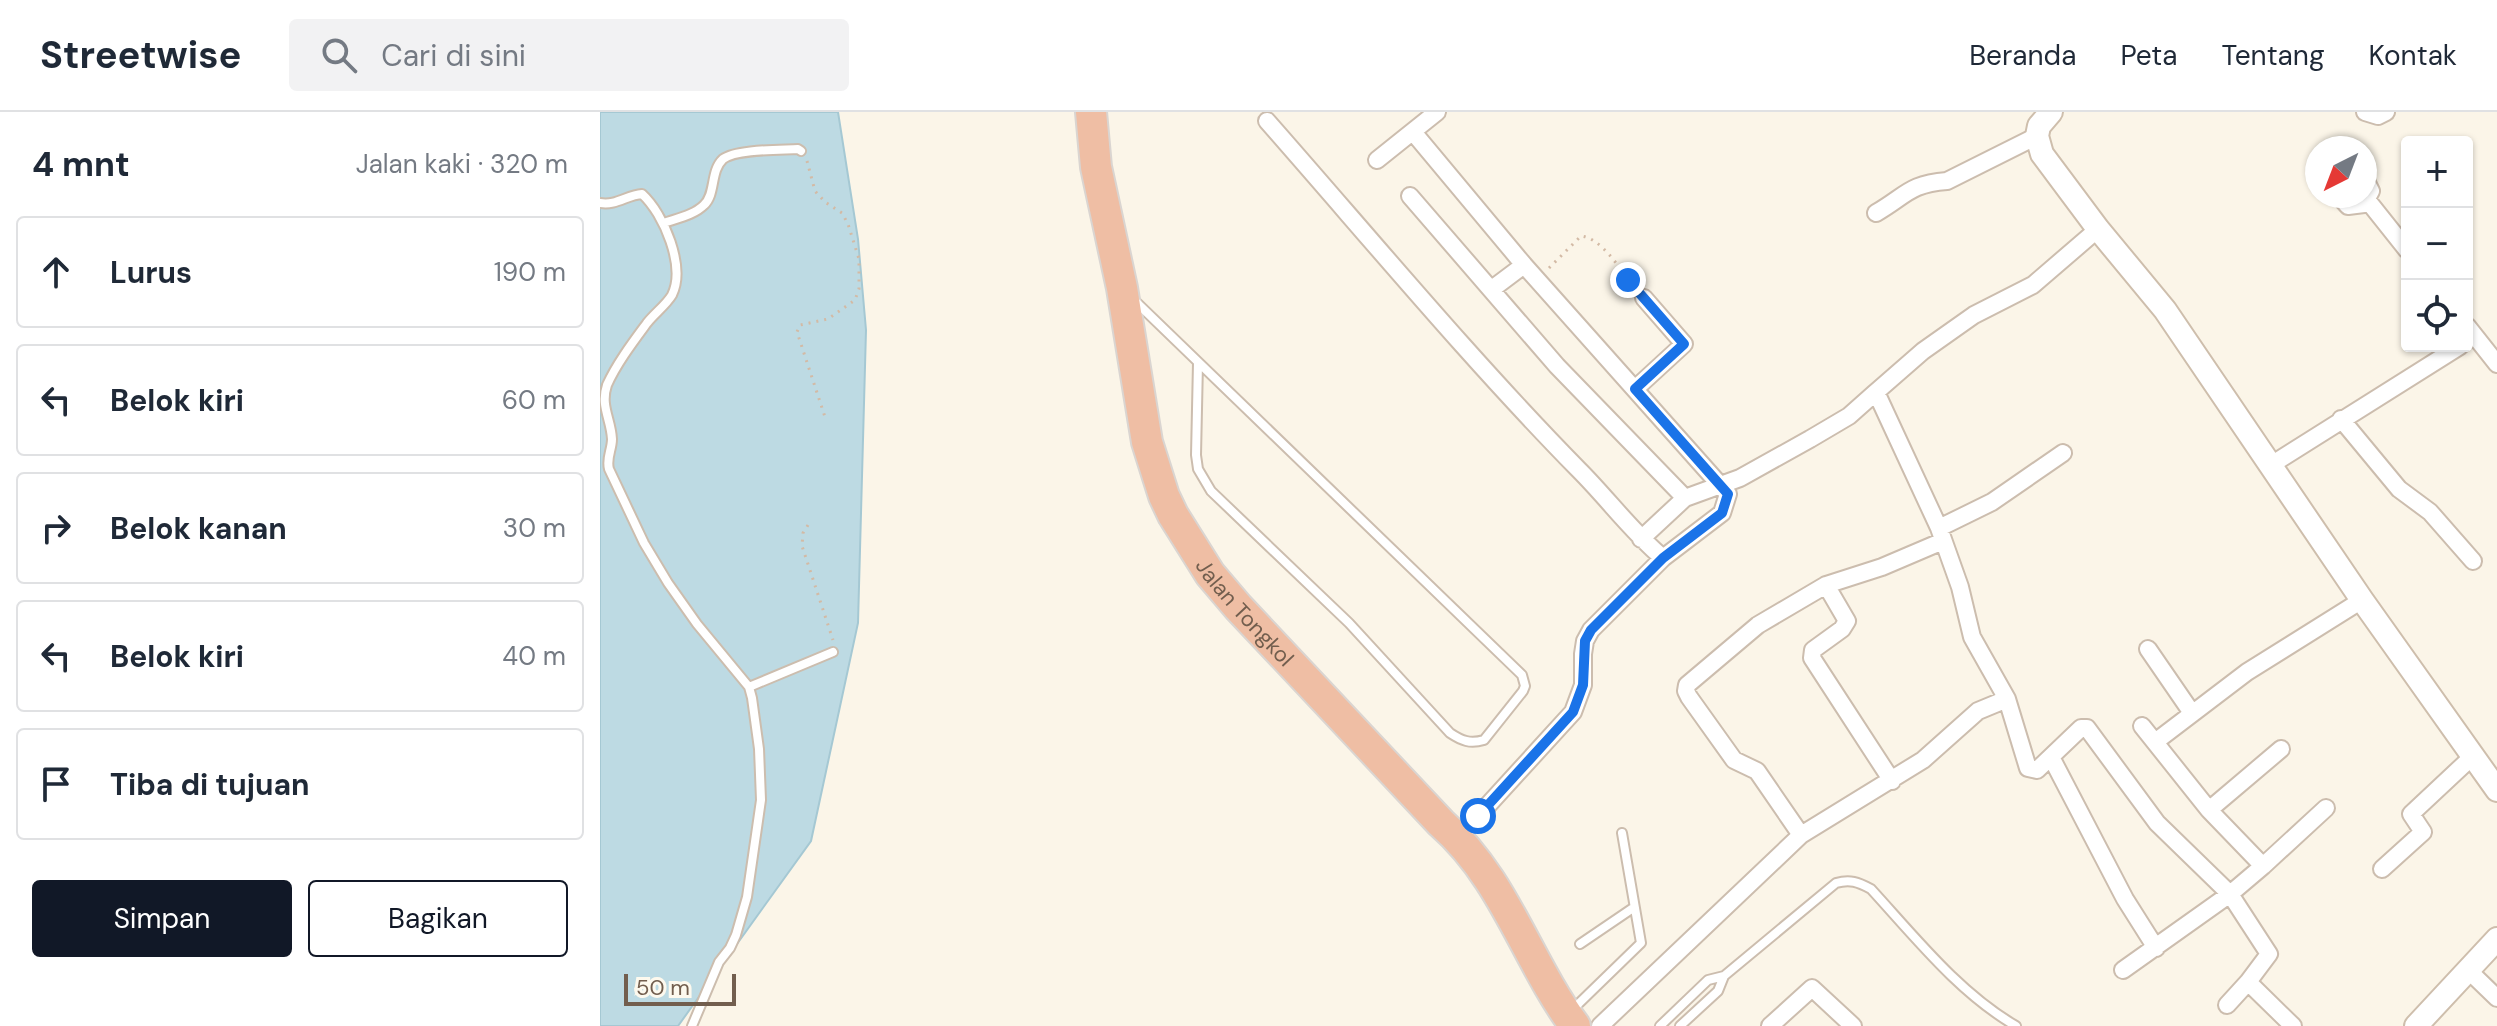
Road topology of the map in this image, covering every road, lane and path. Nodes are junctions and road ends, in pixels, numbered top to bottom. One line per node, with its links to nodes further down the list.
1 (1091, 112): 20 (highway, Jalan Tongkol)
2 (1437, 112): 7 (street)
3 (2051, 112): 8 (street)
4 (2365, 112): 5 (street)
5 (2386, 112)
6 (1267, 121): 37 (street)
7 (1413, 132): 10 (street); 18 (street)
8 (2037, 136): 14 (street); 16 (street)
9 (801, 151): 15 (lane); 29 (path)
10 (1377, 160)
11 (1410, 196): 21 (street)
12 (600, 203): 15 (lane)
13 (2374, 208): 17 (street)
14 (1876, 213)
15 (664, 223): 44 (lane)
16 (2098, 229): 28 (street); 32 (street)
17 (2401, 242)
18 (1524, 265): 19 (street); 21 (street)
19 (1538, 280): 22 (path); 27 (street)
20 (1122, 288): 25 (lane); 56 (highway, Jalan Tongkol)
21 (1492, 289): 34 (street)
22 (1644, 298): 27 (street)
23 (2473, 338): 26 (street)
24 (2450, 352): 30 (street)
25 (1198, 363): 25 (lane)
26 (2497, 364)
27 (1635, 389): 33 (street)
28 (1876, 392): 33 (street); 36 (street)
29 (825, 417)
30 (2341, 419): 32 (street); 39 (street)
31 (2063, 453): 36 (street)
32 (2271, 465): 41 (street)
33 (1724, 496): 34 (street); 38 (street)
34 (1685, 498): 37 (street)
35 (808, 525): 43 (path)
36 (1941, 534): 40 (street); 45 (street)
37 (1641, 539): 38 (street)
38 (1663, 558): 56 (street)
39 (2473, 561)
40 (1826, 585): 52 (street); 58 (street)
41 (2362, 600): 46 (street); 50 (street)
42 (2148, 649): 46 (street)
43 (833, 652): 44 (lane)
44 (749, 687): 74 (lane)
45 (2007, 699): 51 (street); 52 (street)
46 (2192, 713): 48 (street)
47 (2142, 726): 48 (street)
48 (2155, 742): 55 (street)
49 (2281, 749): 55 (street)
50 (2473, 756): 53 (street); 60 (street)
51 (2051, 757): 61 (street); 65 (street)
52 (1892, 781): 58 (street)
53 (2497, 790)
54 (2326, 808): 59 (street)
55 (2209, 810): 59 (street)
56 (1451, 832): 72 (highway, Jalan Tongkol)
57 (1622, 833): 62 (lane)
58 (1801, 835): 75 (street)
59 (2263, 866): 61 (street)
60 (2382, 869)
61 (2230, 894): 65 (street); 69 (street)
62 (1633, 908): 64 (lane); 72 (lane)
63 (2497, 939): 67 (street)
64 (1580, 944)
65 (2156, 948): 66 (street)
66 (2123, 970)
67 (2468, 970): 70 (street); 73 (street)
68 (1724, 976): 76 (lane); 77 (lane); 80 (lane)
69 (2248, 982): 71 (street); 81 (street)
70 (2497, 998)
71 (2227, 1005)
72 (1571, 1020)
73 (2425, 1021)
74 (692, 1026)
75 (1600, 1026)
76 (1660, 1026)
77 (1680, 1026)
78 (1770, 1026): 79 (street)
79 (1853, 1026)
80 (2016, 1026)
81 (2293, 1026)

